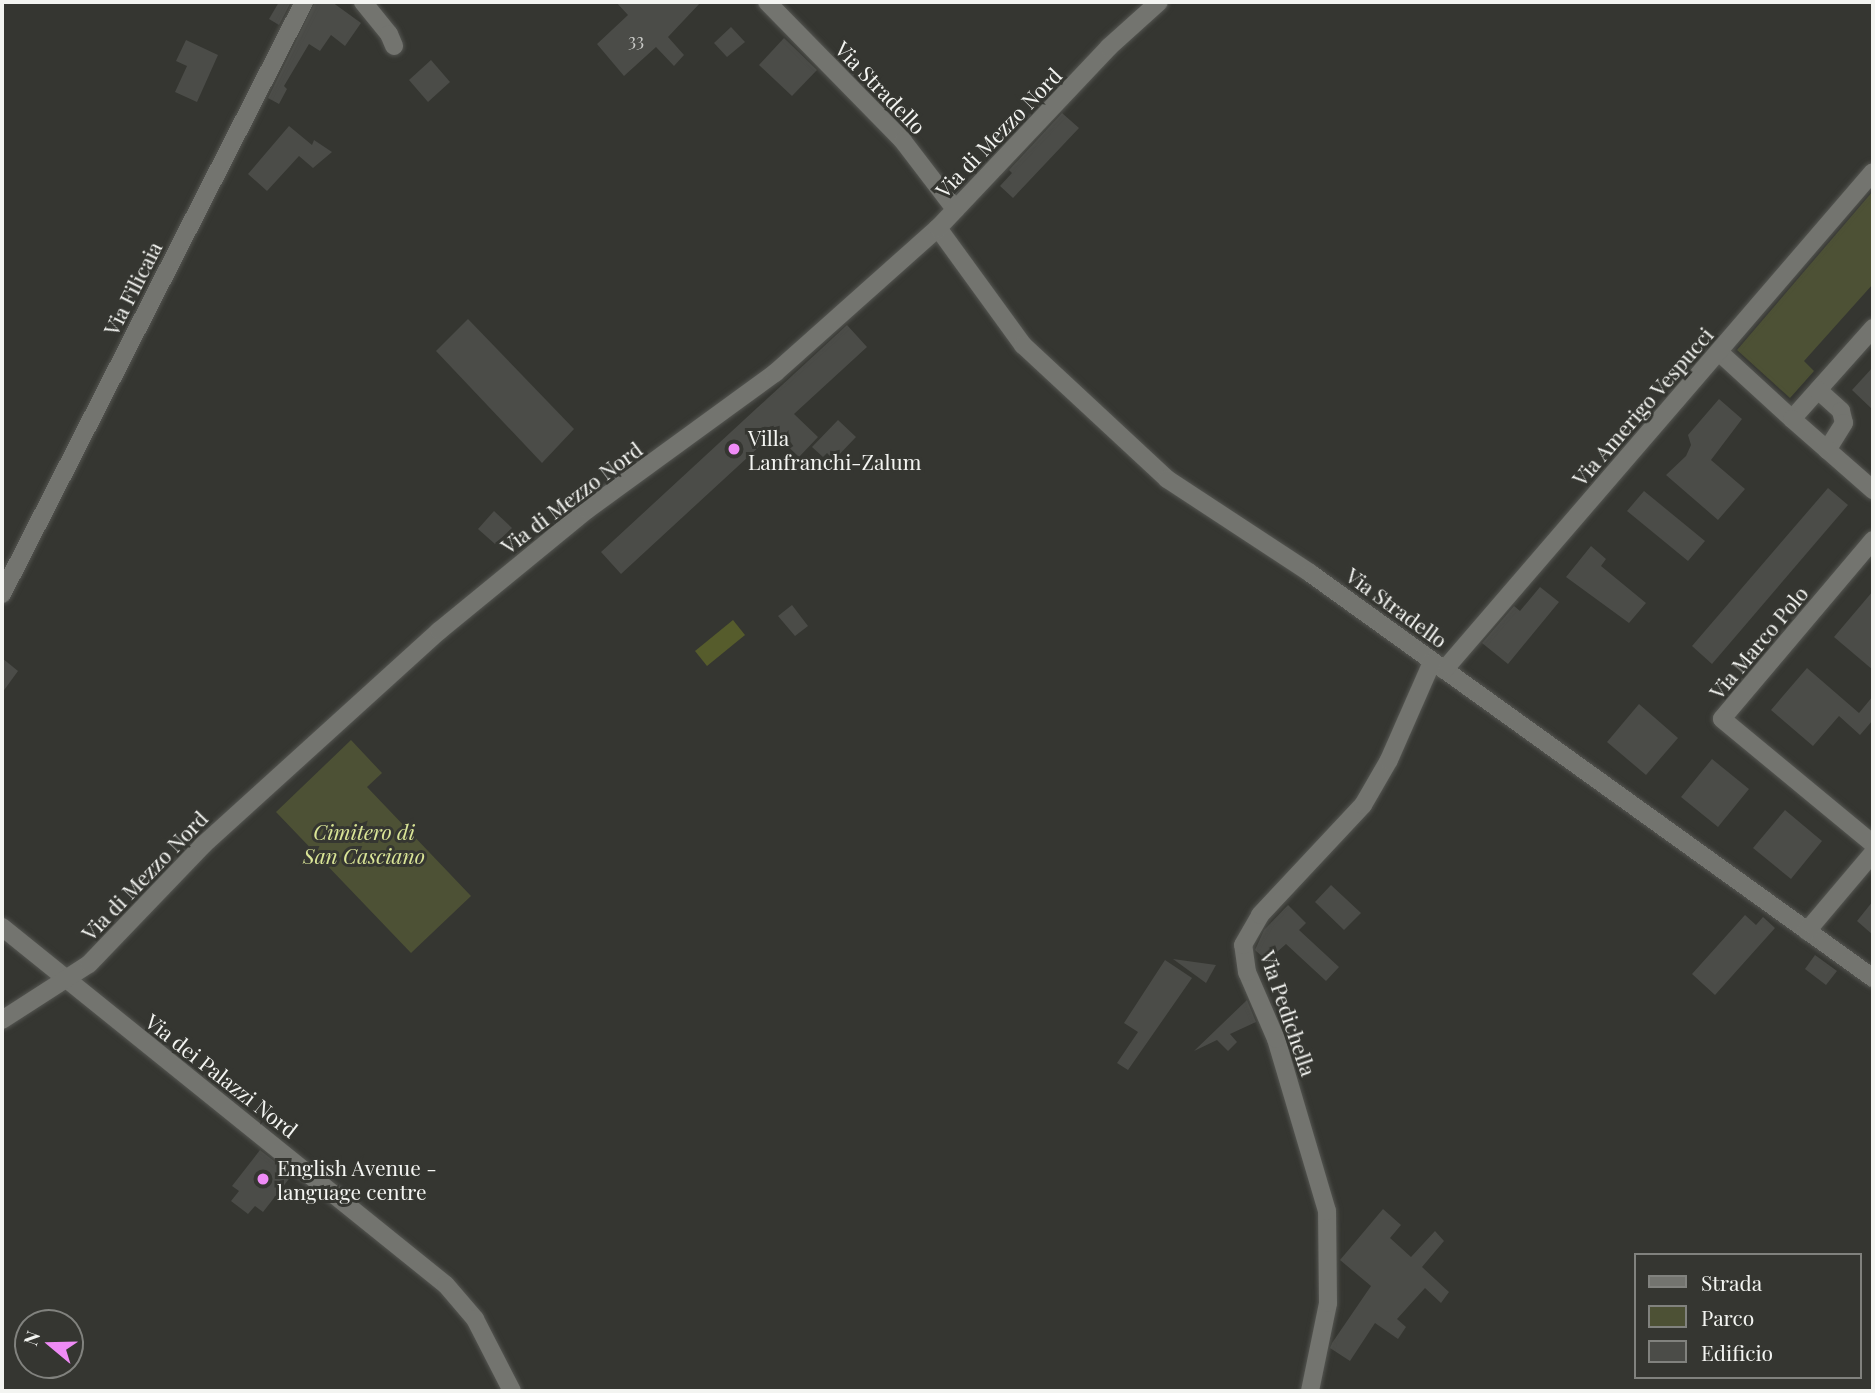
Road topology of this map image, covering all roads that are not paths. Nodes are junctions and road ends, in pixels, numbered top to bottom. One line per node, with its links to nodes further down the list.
1 (304, 2): 16 (street, Via Filicaia)
2 (363, 2): 5 (street)
3 (767, 2): 7 (street, Via Stradello)
4 (1159, 2): 7 (street, Via di Mezzo Nord)
5 (394, 46)
6 (1873, 172): 10 (street, Via Amerigo Vespucci)
7 (956, 209): 8 (street, Via di Mezzo Nord)
8 (938, 228): 17 (street, Via Stradello); 23 (street, Via di Mezzo Nord)
9 (1873, 328): 11 (street)
10 (1719, 352): 12 (street); 17 (street, Via Amerigo Vespucci)
11 (1818, 390): 12 (street); 13 (street)
12 (1792, 419): 13 (street)
13 (1827, 450): 14 (street)
14 (1873, 490)
15 (1873, 540): 18 (street, Via Marco Polo)
16 (2, 594)
17 (1438, 666): 21 (street, Via Stradello); 26 (street, Via Pedichella)
18 (1873, 844)
19 (1873, 853): 21 (street)
20 (2, 928): 23 (street, Via dei Palazzi Nord)
21 (1807, 931): 22 (street, Via Stradello)
22 (1873, 978)
23 (65, 981): 24 (street, Via di Mezzo Nord); 25 (street, Via dei Palazzi Nord)
24 (2, 1020)
25 (512, 1391)
26 (1310, 1391)

